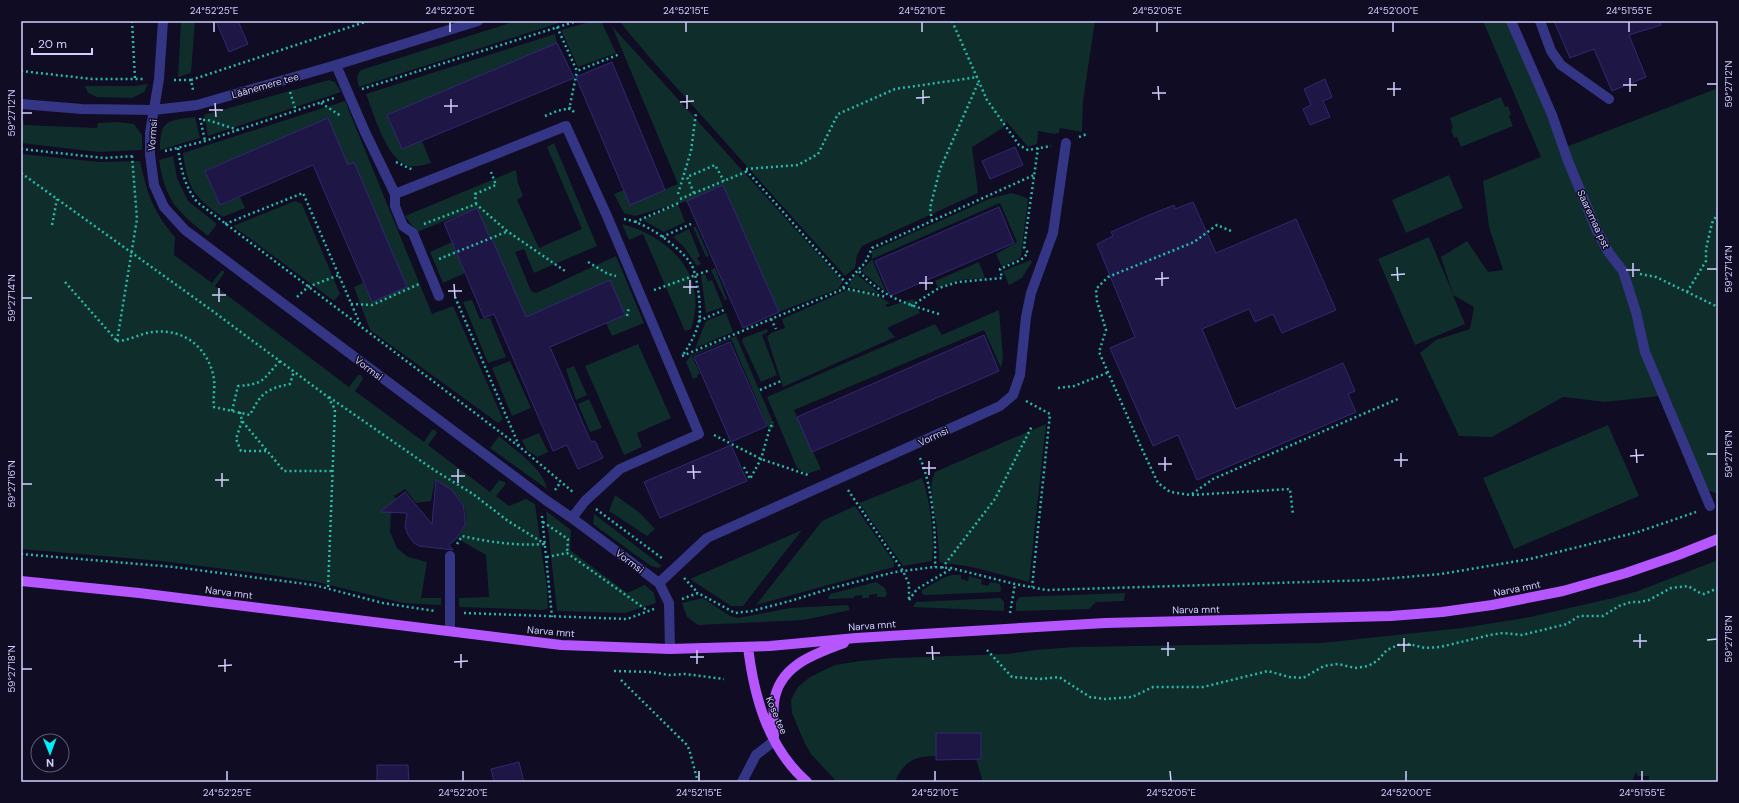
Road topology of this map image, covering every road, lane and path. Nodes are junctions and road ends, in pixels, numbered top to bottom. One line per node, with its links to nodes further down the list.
1 (132, 21): 15 (path)
2 (163, 21): 16 (street, Vormsi)
3 (367, 21): 17 (path)
4 (478, 21): 11 (street, Läänemere tee)
5 (577, 21): 9 (path)
6 (952, 21): 14 (path)
7 (1511, 21): 68 (street, Saaremaa pst)
8 (1540, 21): 21 (street)
9 (557, 27): 13 (path); 20 (path)
10 (620, 54): 13 (path)
11 (336, 65): 19 (street); 23 (street, Läänemere tee)
12 (21, 71): 15 (path)
13 (577, 71): 24 (path)
14 (978, 77): 18 (path); 42 (path)
15 (135, 79): 16 (path)
16 (159, 79): 17 (path); 25 (street, Vormsi)
17 (191, 80): 23 (path)
18 (979, 81): 35 (path); 53 (path)
19 (348, 94): 30 (path); 47 (street)
20 (364, 96)
21 (1609, 99)
22 (21, 104): 25 (street, Läänemere tee)
23 (197, 105): 25 (street, Läänemere tee); 28 (path)
24 (570, 108): 27 (path); 29 (path)
25 (154, 110): 37 (street, Vormsi)
26 (696, 113): 48 (path)
27 (540, 119)
28 (200, 120): 30 (path); 32 (path)
29 (566, 126): 39 (street); 52 (street)
30 (238, 130): 32 (path)
31 (1087, 134): 33 (path)
32 (205, 141): 34 (path)
33 (1066, 143): 35 (path); 100 (street)
34 (178, 148): 37 (path); 55 (path)
35 (1038, 148): 44 (path)
36 (21, 149): 38 (path)
37 (150, 155): 38 (path); 82 (street, Vormsi)
38 (132, 156): 62 (path)
39 (487, 158): 47 (street); 50 (path)
40 (395, 161): 41 (path)
41 (420, 168)
42 (748, 171): 45 (path); 74 (path)
43 (21, 173): 49 (path)
44 (1034, 176): 53 (path); 83 (path)
45 (724, 180): 46 (path); 46 (path)
46 (694, 193): 54 (path)
47 (395, 194): 79 (street)
48 (678, 194)
49 (57, 199): 57 (path); 62 (path)
50 (476, 204): 58 (path); 59 (path)
51 (1718, 213): 77 (path)
52 (607, 216): 54 (path); 78 (street)
53 (932, 221): 66 (path)
54 (635, 222): 61 (path)
55 (225, 224): 69 (path); 75 (path)
56 (691, 224): 61 (path)
57 (52, 225)
58 (422, 225)
59 (507, 231): 63 (path); 67 (path)
60 (1231, 231): 96 (path)
61 (662, 237): 70 (path)
62 (133, 253): 91 (path); 93 (path)
63 (434, 261)
64 (588, 262): 71 (path)
65 (710, 270): 70 (path)
66 (858, 270): 74 (path); 80 (path)
67 (565, 271)
68 (1623, 271): 77 (path); 121 (street, Saaremaa pst)
69 (338, 275): 75 (path); 81 (path)
70 (694, 275): 78 (path); 88 (path)
71 (620, 278)
72 (65, 282): 91 (path)
73 (421, 283): 81 (path)
74 (846, 283): 76 (path)
75 (308, 287): 82 (path); 89 (path)
76 (842, 288): 80 (path); 87 (path)
77 (1688, 292): 84 (path)
78 (641, 295): 94 (street)
79 (439, 296): 110 (path)
80 (888, 296): 83 (path)
81 (351, 304): 89 (path)
82 (287, 306): 120 (street, Vormsi)
83 (911, 306): 86 (path)
84 (1718, 307)
85 (726, 309): 88 (path)
86 (939, 314)
87 (771, 320): 90 (path); 92 (path)
88 (699, 321): 92 (path)
89 (361, 327): 110 (path)
90 (776, 329)
91 (117, 341): 103 (path)
92 (683, 355): 94 (path)
93 (280, 361): 95 (path); 103 (path)
94 (668, 362): 108 (street)
95 (294, 372): 101 (path); 104 (path)
96 (1107, 373): 98 (path); 118 (path)
97 (781, 381): 99 (path)
98 (1058, 388)
99 (760, 390)
100 (1013, 395): 109 (street, Vormsi); 139 (path)
101 (328, 397): 114 (path); 126 (path)
102 (1400, 398): 118 (path)
103 (232, 411): 104 (path)
104 (240, 412): 105 (path)
105 (242, 420): 111 (path); 111 (path)
106 (773, 422): 112 (path)
107 (1032, 426): 132 (path)
108 (698, 434): 112 (path); 119 (street)
109 (915, 445): 116 (street, Vormsi); 131 (path)
110 (520, 448): 117 (path)
111 (266, 451): 114 (path)
112 (761, 459): 113 (path); 115 (path)
113 (744, 467)
114 (333, 471): 141 (path)
115 (812, 476)
116 (840, 478): 134 (street, Vormsi); 135 (path)
117 (560, 483): 119 (path); 120 (path)
118 (1191, 495): 122 (path)
119 (585, 501): 123 (street); 134 (path)
120 (547, 502): 123 (street, Vormsi); 124 (path)
121 (1710, 506): 139 (path)
122 (1293, 515)
123 (572, 518): 137 (street, Vormsi)
124 (543, 522): 126 (path); 128 (path)
125 (1718, 539): 151 (main road, Narva mnt)
126 (545, 544): 129 (path); 130 (path)
127 (21, 554): 141 (path)
128 (567, 554): 130 (path); 144 (path)
129 (450, 556): 145 (street)
130 (547, 557): 147 (path)
131 (934, 567): 132 (path); 135 (path)
132 (942, 568): 133 (path)
133 (951, 568): 135 (path); 138 (path)
134 (675, 569): 137 (street, Vormsi); 142 (path)
135 (903, 571): 142 (path)
136 (21, 581): 150 (main road, Narva mnt)
137 (659, 583): 143 (street, Vormsi)
138 (1015, 584): 139 (path); 146 (path)
139 (1032, 587)
140 (1718, 588): 154 (path)
141 (328, 589): 145 (path)
142 (698, 593): 143 (path)
143 (669, 603): 144 (path); 153 (street, Vormsi)
144 (648, 611): 148 (path)
145 (450, 612): 147 (path); 150 (street)
146 (1010, 613)
147 (552, 617): 148 (path)
148 (561, 617): 149 (path)
149 (561, 623)
150 (450, 631): 153 (main road, Narva mnt)
151 (856, 638): 152 (main road, Narva mnt); 158 (main road)
152 (748, 647): 153 (main road, Narva mnt); 158 (main road, Kose tee)
153 (670, 649)
154 (987, 650)
155 (614, 671): 157 (path)
156 (622, 680): 159 (path)
157 (724, 680)
158 (774, 741): 160 (street); 161 (main road, Kose tee)
159 (698, 782)
160 (742, 782)
161 (807, 782)

